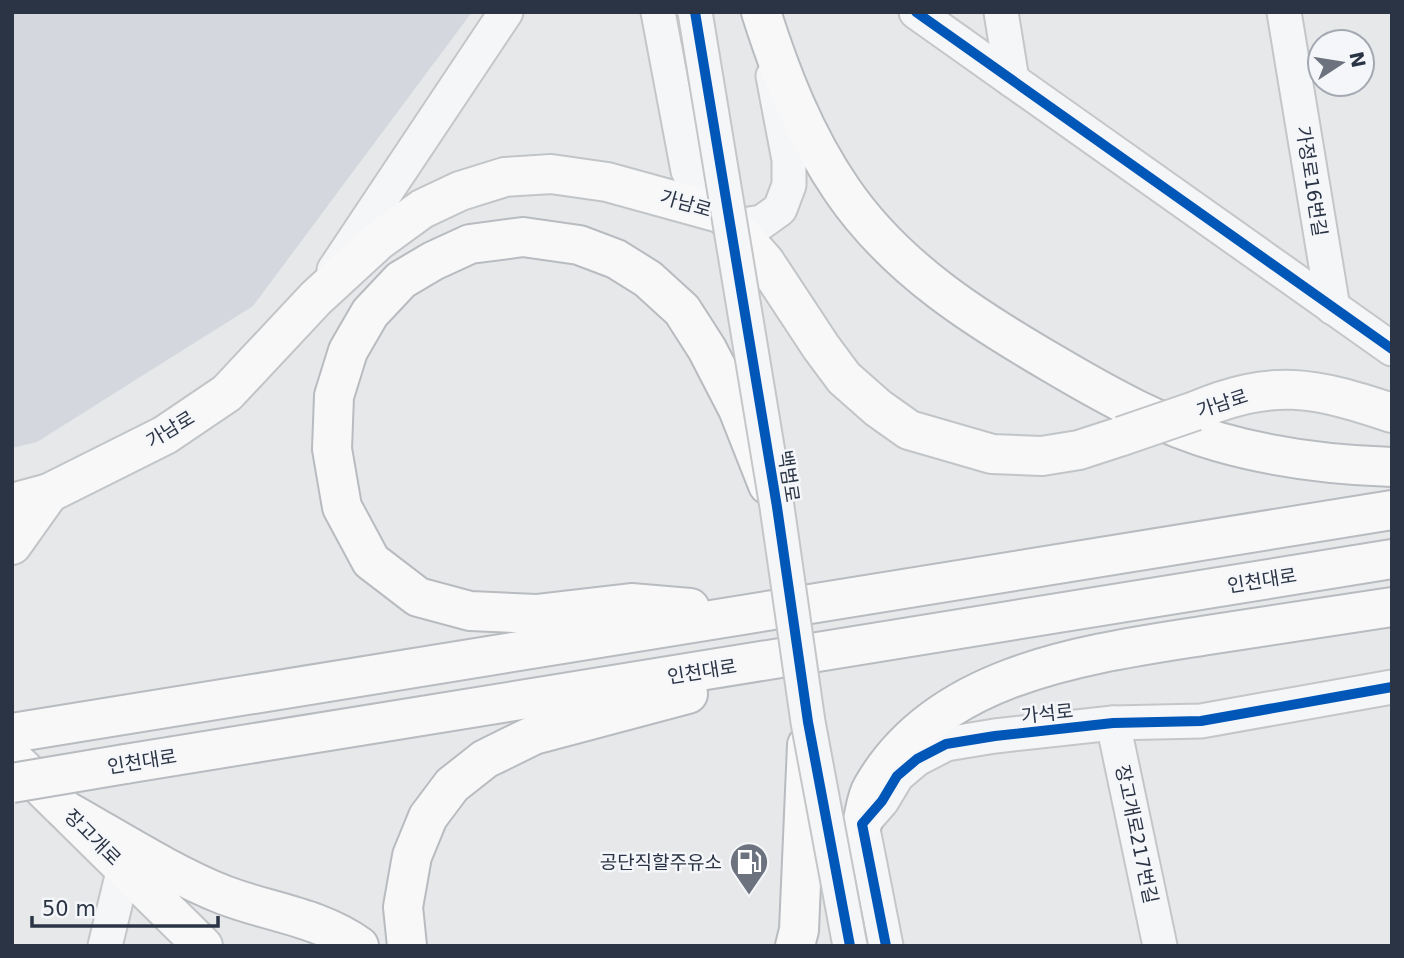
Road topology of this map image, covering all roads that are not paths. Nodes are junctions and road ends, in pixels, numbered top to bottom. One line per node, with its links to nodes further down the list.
1 (506, 12): 10 (street)
2 (658, 12): 9 (street)
3 (695, 12): 17 (street, 백범로, bridge)
4 (761, 12): 9 (street); 14 (main road)
5 (916, 12): 8 (street)
6 (1001, 12): 8 (street)
7 (1284, 12): 11 (street, 가정로16번길)
8 (1012, 80): 11 (street)
9 (723, 214): 10 (main road, 가남로); 13 (main road, 가남로, bridge)
10 (316, 298): 15 (main road, 가남로)
11 (1333, 308): 12 (street)
12 (1392, 349)
13 (1392, 413)
14 (1392, 467)
15 (49, 493): 16 (main road, 가남로); 19 (main road)
16 (12, 503)
17 (777, 507): 22 (main road, bridge); 25 (street, 백범로, bridge)
18 (1392, 510): 22 (main road)
19 (12, 545)
20 (1392, 559): 23 (main road, 인천대로)
21 (1392, 607): 31 (main road)
22 (752, 613): 27 (main road)
23 (857, 646): 29 (main road, 인천대로, bridge); 36 (main road)
24 (1392, 687): 26 (street, 가석로)
25 (808, 722): 37 (main road, bridge); 38 (street, 백범로, bridge)
26 (1113, 723): 31 (street, 가석로); 40 (street, 장고개로217번길)
27 (12, 733)
28 (12, 758): 30 (main road, 장고개로)
29 (12, 783)
30 (67, 811): 32 (main road, 장고개로); 35 (main road)
31 (862, 824): 39 (street)
32 (124, 868): 33 (street); 34 (main road, 장고개로)
33 (105, 946)
34 (203, 946)
35 (359, 946)
36 (407, 946)
37 (795, 946)
38 (850, 946)
39 (886, 946)
40 (1160, 946)

